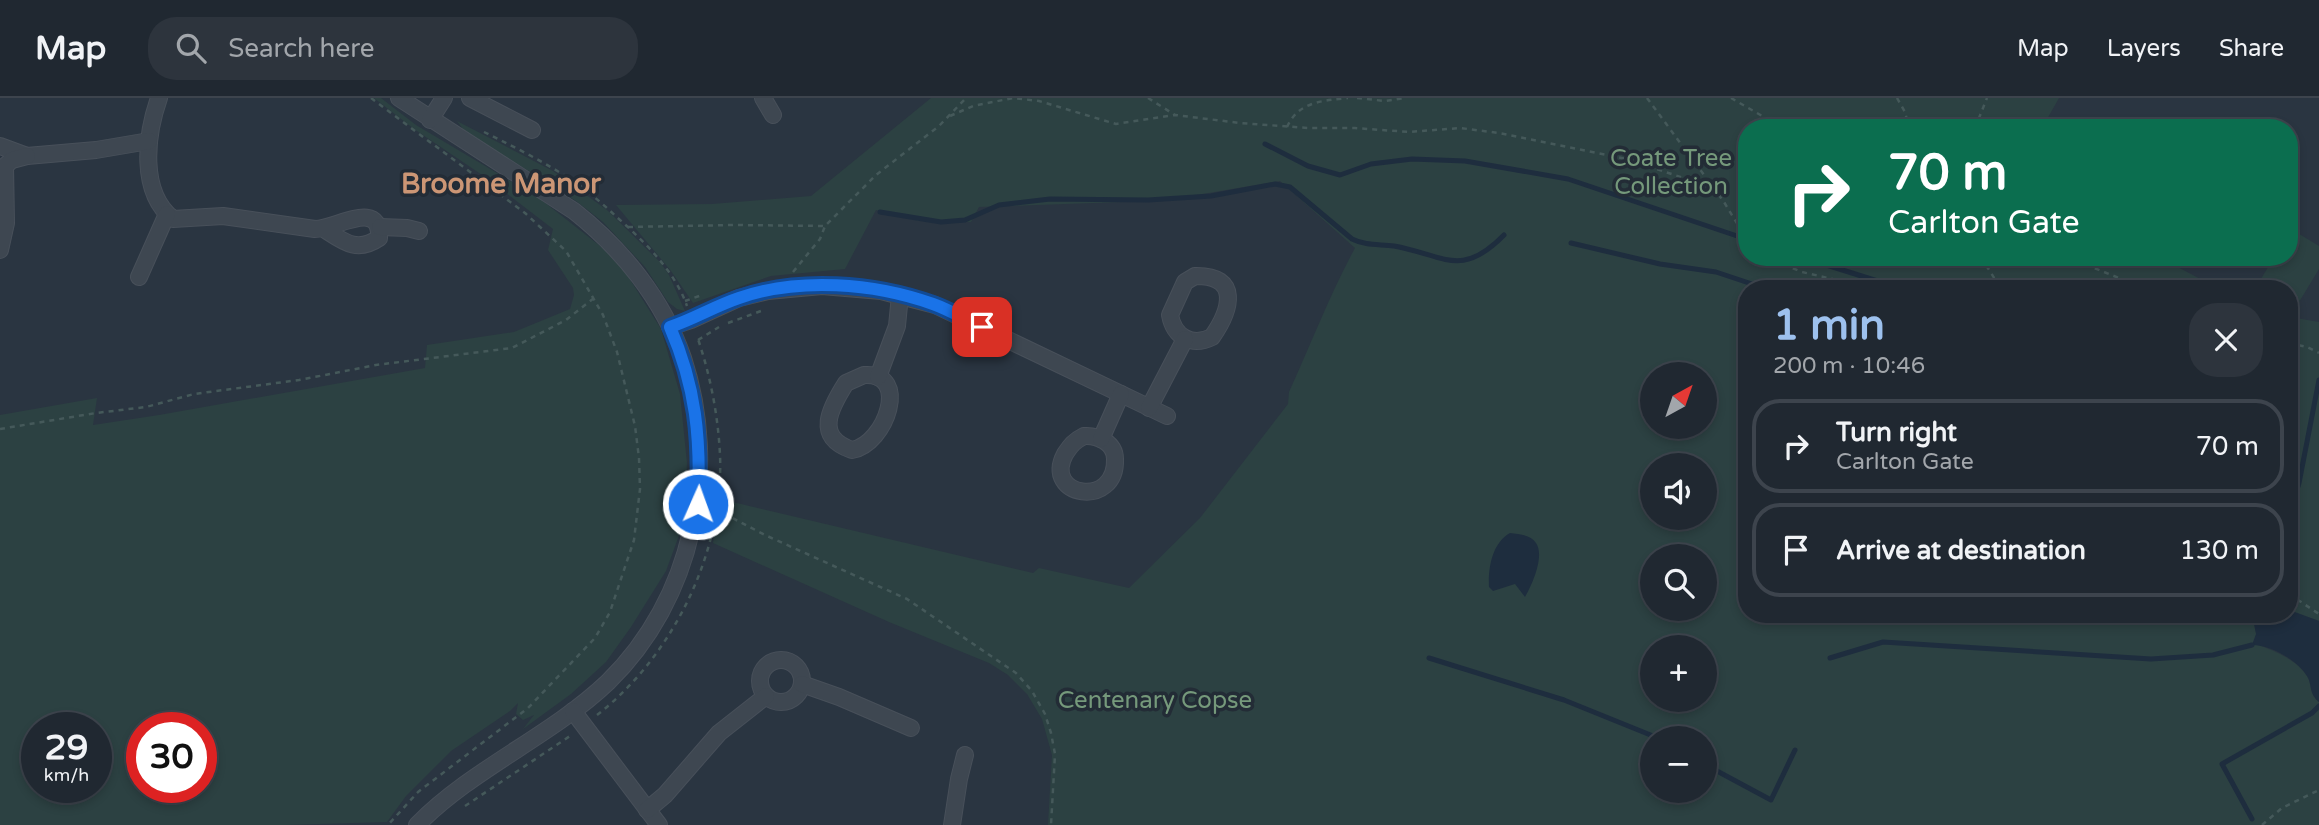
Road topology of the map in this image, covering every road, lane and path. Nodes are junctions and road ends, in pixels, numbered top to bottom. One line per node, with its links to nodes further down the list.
1 (158, 98): 26 (street)
2 (372, 98): 45 (path)
3 (399, 98): 22 (street)
4 (444, 98): 22 (street)
5 (470, 98): 24 (street)
6 (763, 98): 16 (street)
7 (966, 98): 18 (path)
8 (1148, 98): 17 (path)
9 (1348, 98): 23 (path)
10 (1357, 98): 11 (path)
11 (1405, 98)
12 (1647, 98): 29 (path)
13 (1731, 98): 19 (path)
14 (1898, 98): 20 (path)
15 (1987, 98): 21 (path)
16 (773, 115)
17 (1175, 115): 18 (path); 23 (path)
18 (950, 116): 32 (path)
19 (1767, 119)
20 (1907, 119)
21 (1979, 119)
22 (430, 120): 47 (street)
23 (1287, 127): 29 (path)
24 (532, 130)
25 (484, 132): 34 (path)
26 (149, 141): 28 (street); 30 (street)
27 (0, 146): 28 (street)
28 (27, 156): 37 (street)
29 (1714, 188): 31 (path)
30 (167, 214): 35 (street); 41 (street)
31 (1738, 225)
32 (825, 226): 34 (path); 40 (path)
33 (380, 227): 35 (street); 35 (street); 36 (street)
34 (628, 227): 46 (path)
35 (324, 229)
36 (419, 231)
37 (0, 250)
38 (1787, 266): 42 (path)
39 (2089, 266): 43 (path)
40 (790, 275)
41 (139, 277)
42 (1837, 280)
43 (2124, 280)
44 (900, 295): 46 (street); 51 (street); 52 (street)
45 (594, 298): 55 (path); 66 (path)
46 (691, 320): 47 (street); 57 (path)
47 (670, 327): 62 (street)
48 (1185, 339): 53 (street)
49 (2298, 346): 50 (path)
50 (2319, 354)
51 (878, 377): 51 (street)
52 (1121, 394): 53 (street); 56 (street)
53 (1149, 408): 54 (street)
54 (1167, 416)
55 (0, 429)
56 (1101, 439)
57 (715, 509): 63 (path); 74 (path)
58 (2298, 600): 59 (path)
59 (2319, 614)
60 (802, 684): 61 (street); 61 (street); 64 (street)
61 (766, 696): 69 (street)
62 (573, 712): 63 (street); 68 (street)
63 (584, 726): 68 (path); 69 (street)
64 (911, 728)
65 (965, 755): 73 (street)
66 (438, 775): 68 (path); 70 (path)
67 (2319, 790): 75 (path)
68 (451, 794): 71 (street)
69 (647, 810): 72 (street)
70 (388, 825)
71 (417, 825)
72 (659, 825)
73 (952, 825)
74 (1051, 825)
75 (2262, 825)

